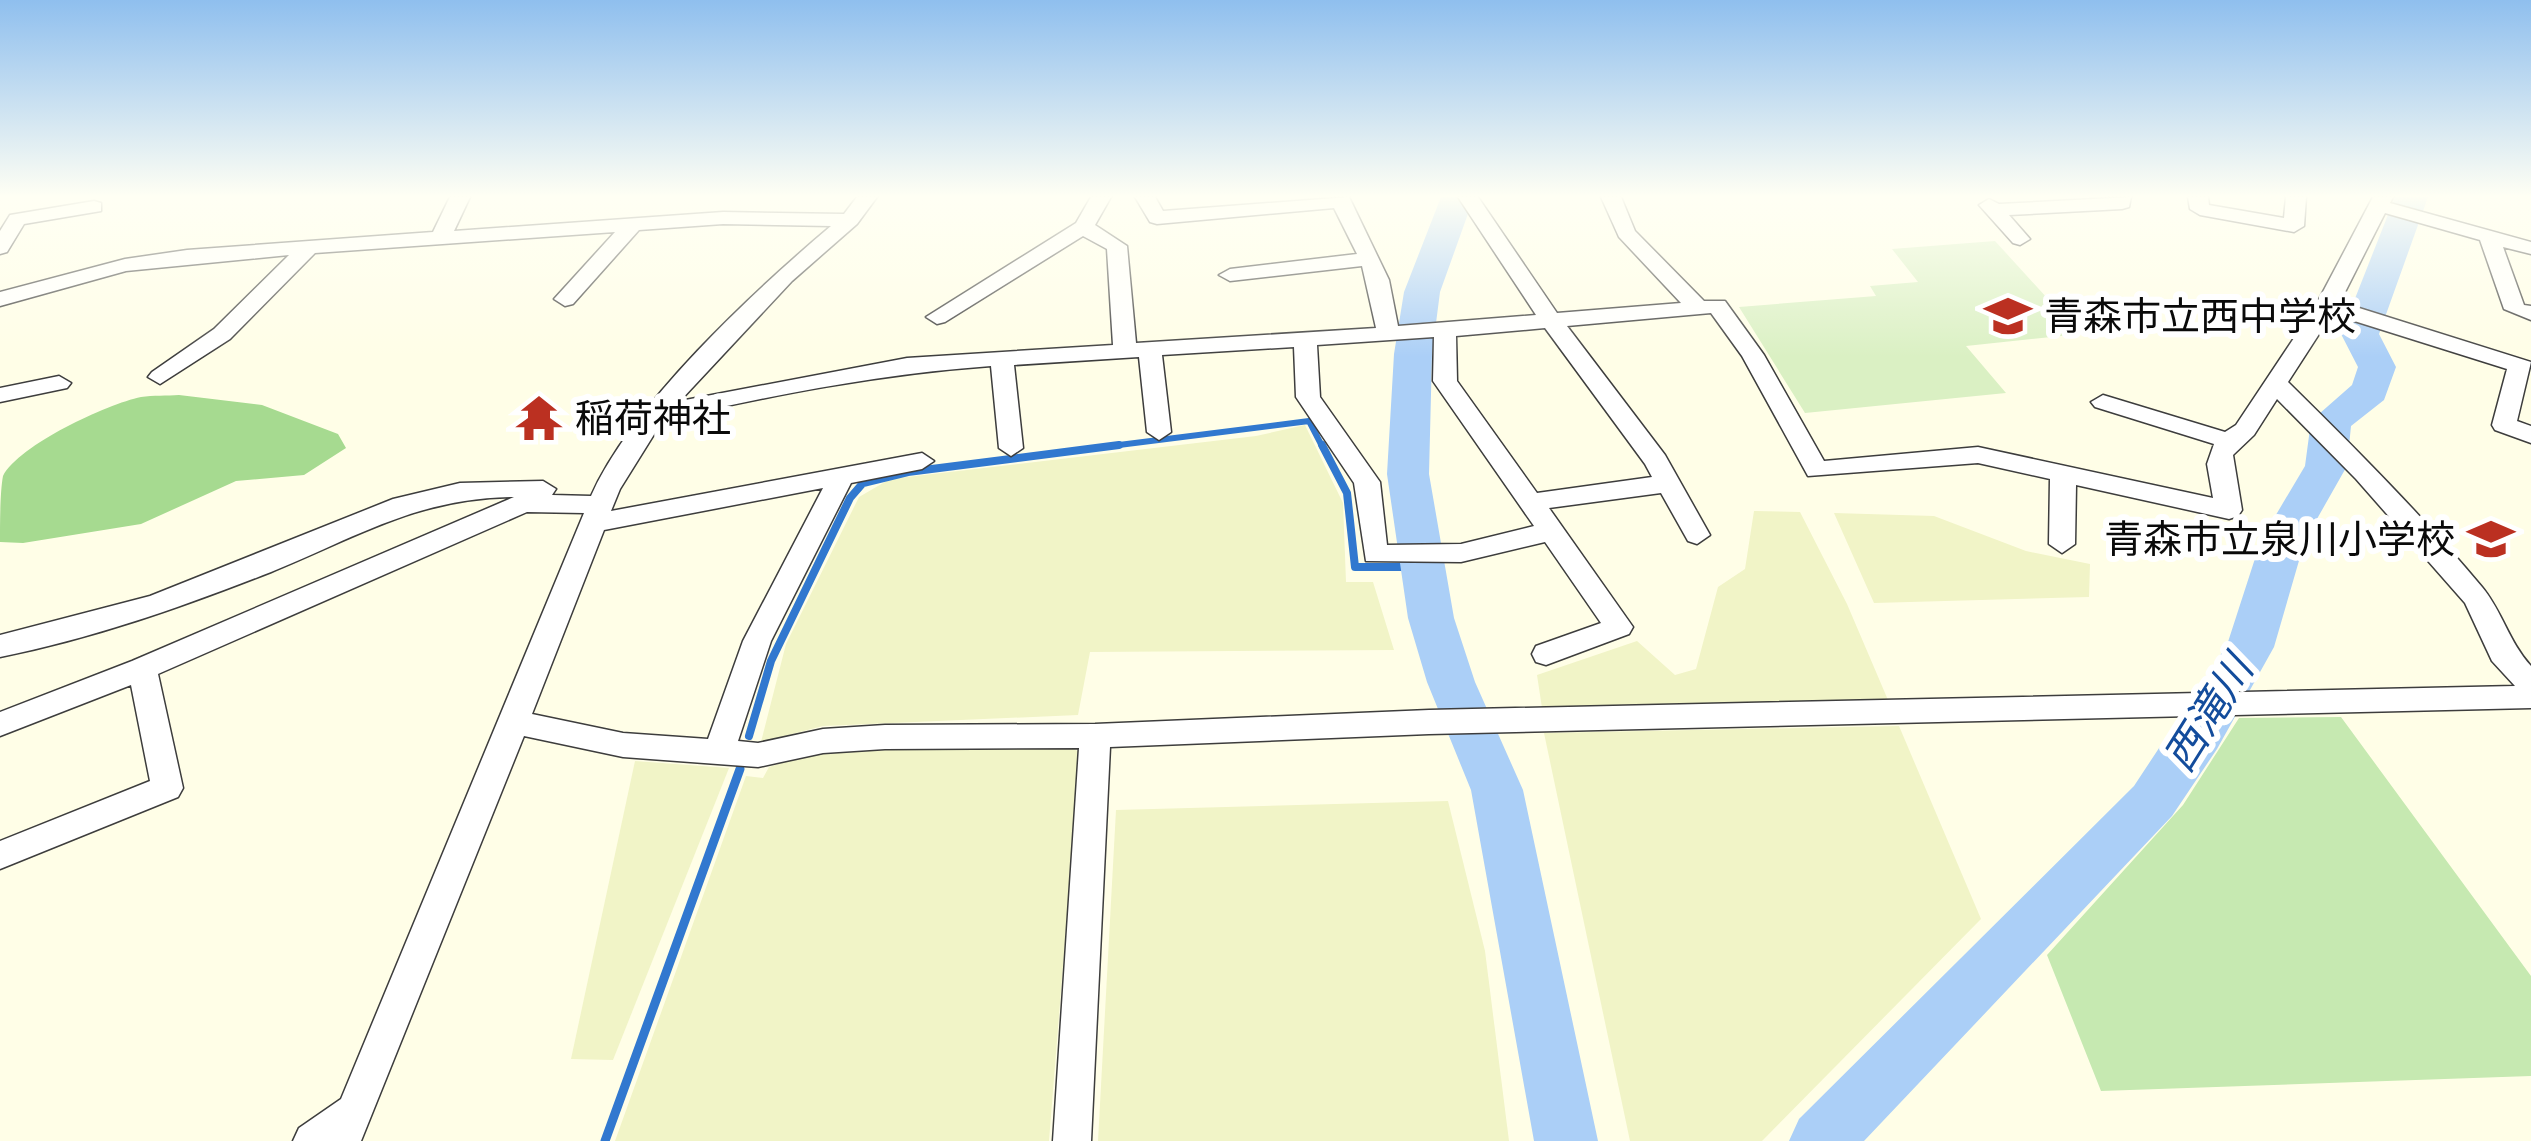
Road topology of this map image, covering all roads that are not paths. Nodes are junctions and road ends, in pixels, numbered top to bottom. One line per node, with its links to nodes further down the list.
1 (293, 250): 14 (street)
2 (306, 250): 27 (street)
3 (609, 250): 15 (street)
4 (814, 250): 32 (street)
5 (1045, 250): 19 (street)
6 (1118, 250): 24 (street)
7 (1365, 250): 12 (street)
8 (1504, 250): 20 (street)
9 (1643, 250): 17 (street)
10 (2365, 250): 16 (street)
11 (2494, 250): 18 (street)
12 (1370, 259): 13 (street); 22 (street)
13 (1230, 275)
14 (0, 299)
15 (566, 299)
16 (2327, 304): 26 (street); 29 (street)
17 (1698, 307): 20 (street); 38 (street)
18 (2531, 313)
19 (937, 317)
20 (1550, 319): 21 (street); 40 (street)
21 (1440, 331): 22 (street); 41 (street)
22 (1392, 334): 23 (street)
23 (1305, 340): 24 (street); 43 (street)
24 (1137, 352): 25 (street); 33 (street)
25 (1002, 360): 32 (street); 36 (street)
26 (2525, 367): 34 (street)
27 (160, 377)
28 (59, 382): 30 (street)
29 (2274, 382): 35 (street); 49 (street)
30 (0, 395)
31 (2103, 402): 35 (street)
32 (655, 414): 42 (street)
33 (1159, 432)
34 (2531, 435)
35 (2226, 440): 38 (street)
36 (1010, 448)
37 (922, 461): 39 (street)
38 (2063, 474): 45 (street)
39 (842, 476): 42 (street); 54 (street)
40 (1669, 483): 41 (street); 44 (street)
41 (1531, 502): 43 (street)
42 (599, 506): 46 (street); 48 (street); 51 (street)
43 (1551, 531): 47 (street)
44 (1696, 535)
45 (2062, 544)
46 (0, 646)
47 (1546, 654)
48 (142, 669): 52 (street); 55 (street)
49 (2531, 685)
50 (2531, 698): 53 (street)
51 (515, 722): 54 (street); 56 (street)
52 (0, 724)
53 (1095, 736): 54 (street); 58 (street)
54 (718, 754)
55 (0, 855)
56 (348, 1127): 57 (street)
57 (312, 1141)
58 (1072, 1141)

